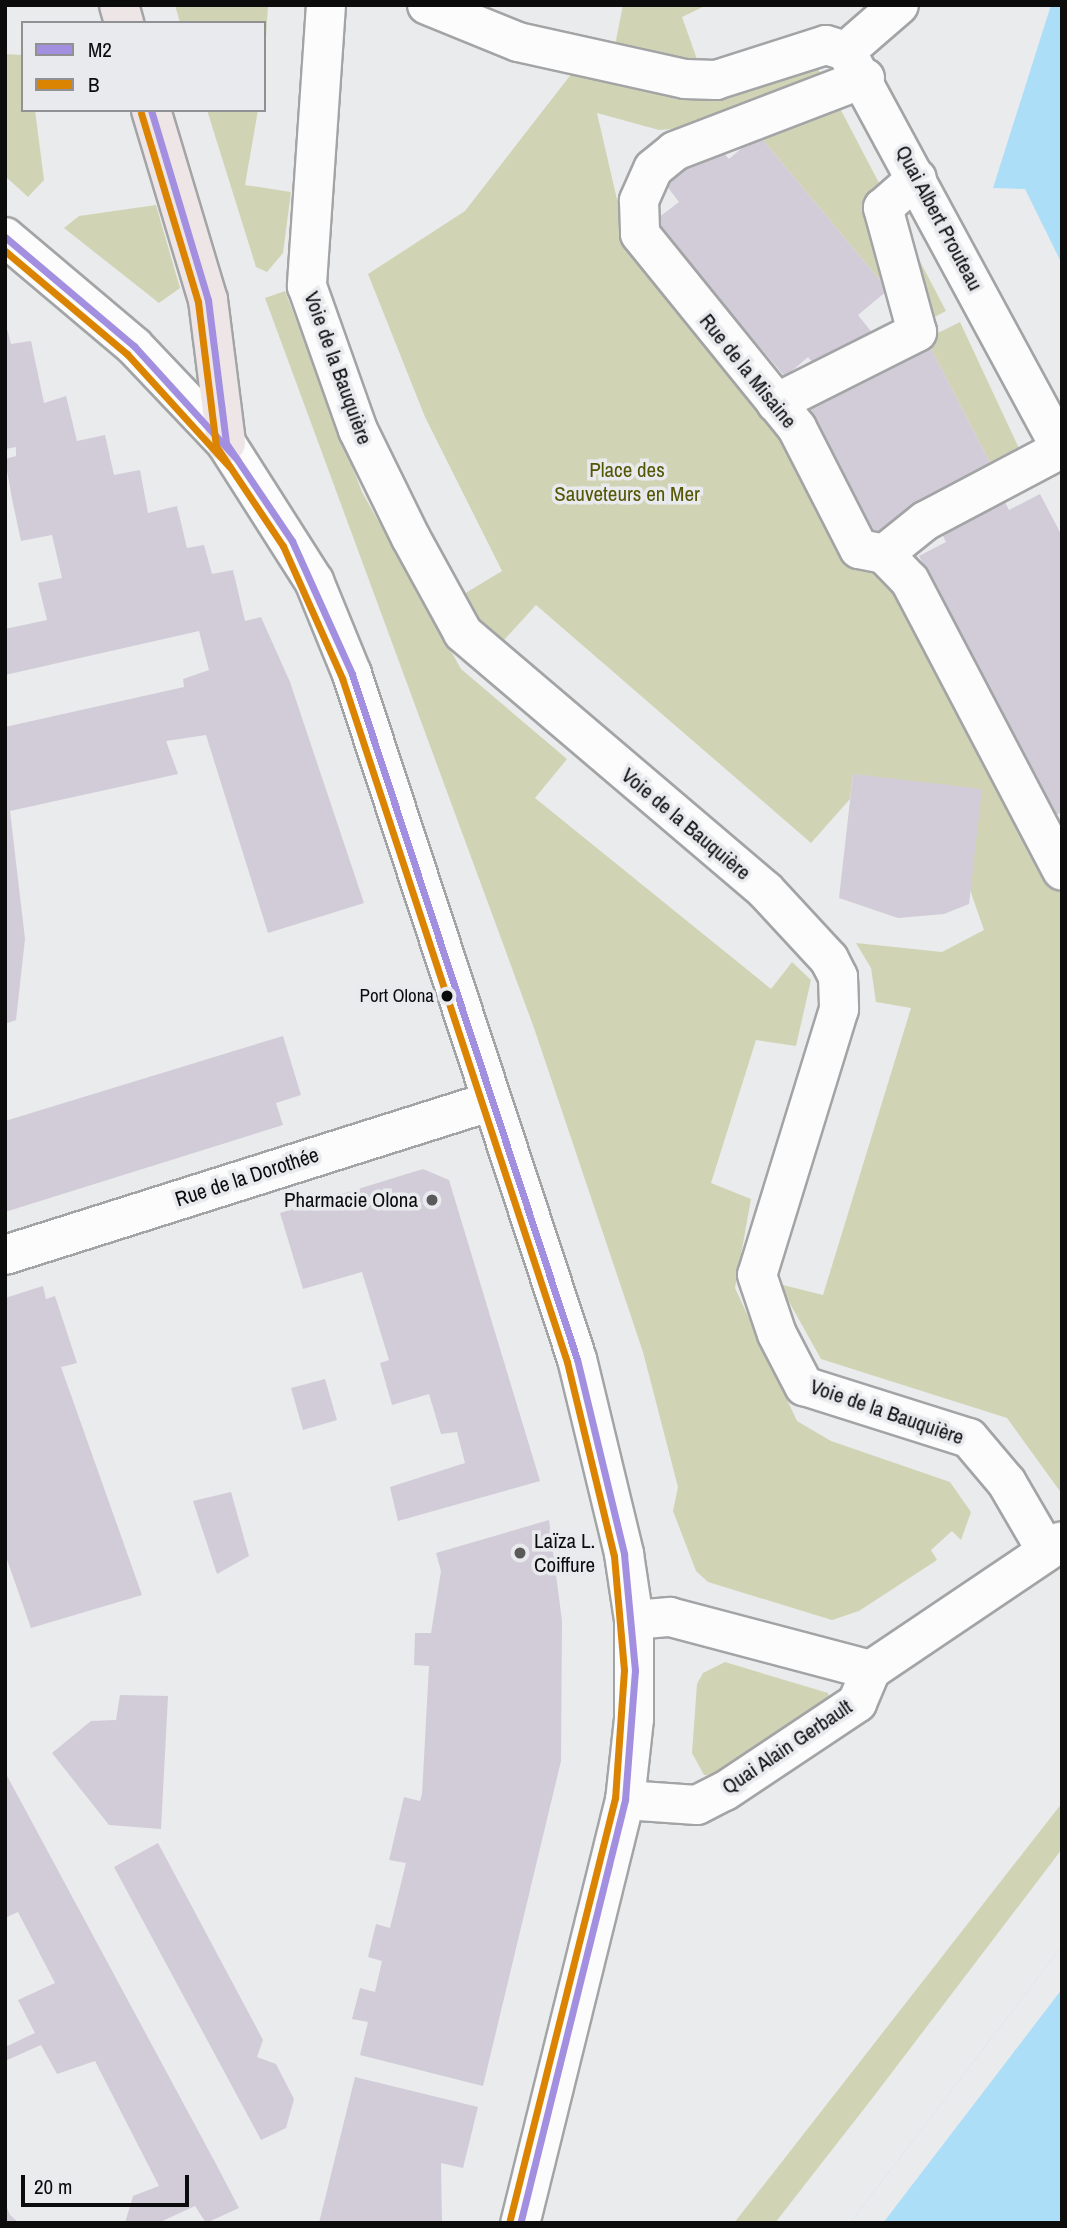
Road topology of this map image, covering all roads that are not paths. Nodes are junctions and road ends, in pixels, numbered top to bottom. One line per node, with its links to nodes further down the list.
1 (326, 5): 15 (street, Voie de la Bauquière)
2 (427, 5): 4 (street)
3 (899, 5): 4 (street)
4 (855, 65): 6 (street, Quai Albert Prouteau); 8 (street, Rue de la Misaine)
5 (151, 112): 9 (main road)
6 (918, 178): 8 (street); 10 (street, Quai Albert Prouteau)
7 (5, 237): 9 (street)
8 (776, 403): 11 (street, Rue de la Misaine)
9 (226, 443): 13 (street)
10 (1062, 450): 11 (street)
11 (884, 554): 12 (street, Rue de la Misaine)
12 (1058, 855)
13 (489, 1102): 14 (street, Rue de la Dorothée); 16 (street)
14 (5, 1255)
15 (1054, 1545): 17 (street)
16 (634, 1620): 17 (street); 18 (street)
17 (871, 1670): 18 (street, Quai Alain Gerbault)
18 (625, 1800): 19 (street)
19 (520, 2223)

